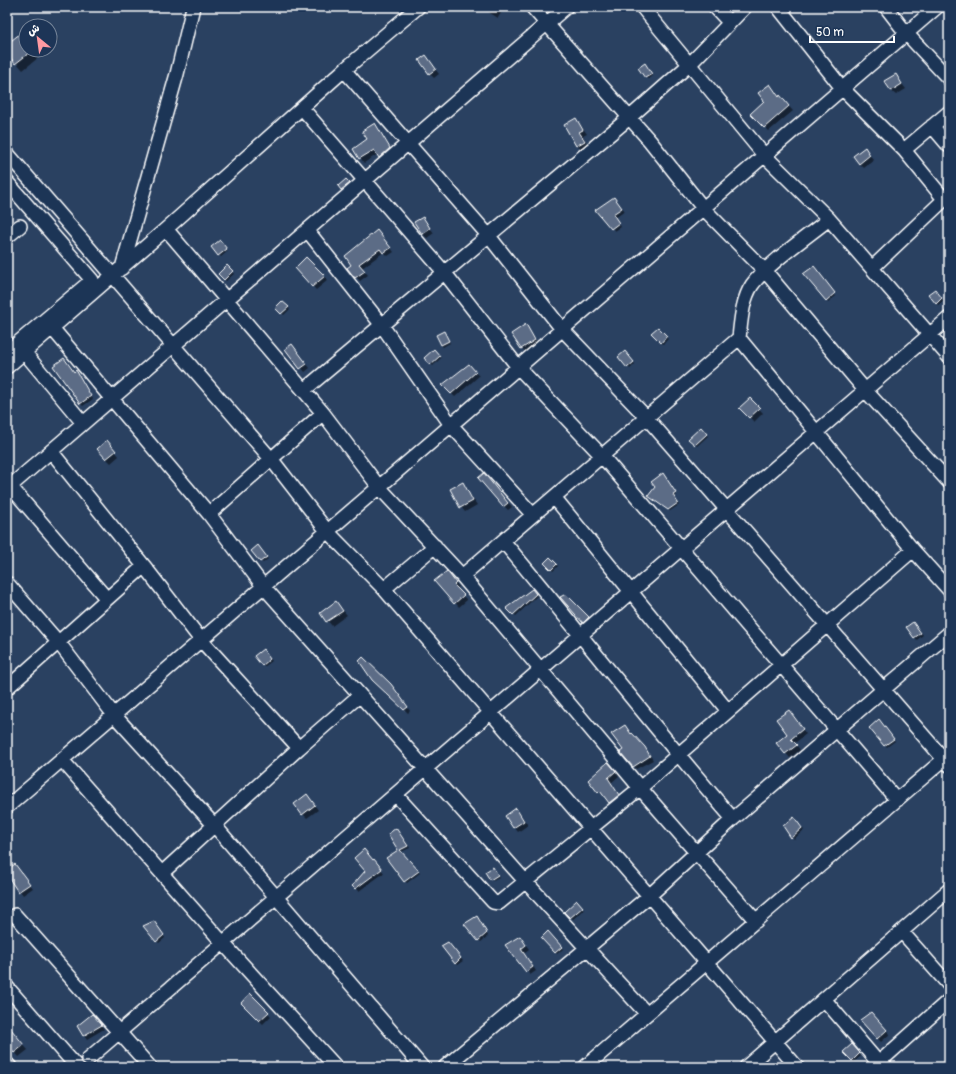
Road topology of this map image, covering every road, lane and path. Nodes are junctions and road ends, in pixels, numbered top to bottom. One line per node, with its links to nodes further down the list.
1 (193, 7): 39 (street)
2 (418, 7): 15 (street)
3 (532, 7): 12 (street)
4 (566, 7): 12 (street)
5 (642, 7): 14 (street)
6 (715, 7): 11 (street)
7 (745, 7): 11 (street)
8 (778, 7): 17 (street)
9 (886, 7): 13 (street)
10 (936, 7): 13 (street)
11 (729, 22): 14 (street)
12 (547, 24): 20 (street); 22 (street)
13 (906, 33): 16 (street); 17 (street)
14 (690, 64): 20 (street); 26 (street)
15 (344, 70): 18 (street); 22 (street)
16 (949, 79)
17 (842, 88): 24 (street); 26 (street)
18 (302, 108): 27 (street); 33 (street)
19 (949, 112): 21 (street)
20 (629, 118): 30 (street); 35 (street)
21 (932, 126): 23 (street); 24 (street)
22 (408, 143): 27 (street); 35 (street)
23 (949, 146)
24 (904, 150): 29 (street)
25 (7, 153): 39 (street)
26 (764, 156): 30 (street); 31 (street)
27 (365, 180): 34 (street); 40 (street)
28 (7, 182): 49 (street)
29 (946, 197): 37 (street)
30 (703, 208): 38 (street); 45 (street)
31 (829, 219): 37 (street); 38 (street)
32 (20, 226): 36 (street)
33 (166, 229): 39 (street); 41 (street)
34 (307, 230): 41 (street); 43 (street)
35 (488, 235): 40 (street); 45 (street)
36 (7, 237)
37 (872, 268): 46 (street)
38 (764, 271): 47 (street); 55 (street)
39 (118, 272): 44 (street); 48 (street)
40 (444, 272): 43 (street); 53 (street)
41 (226, 300): 48 (street); 54 (street)
42 (949, 318): 46 (street)
43 (381, 324): 54 (street); 60 (street)
44 (52, 328): 50 (street); 56 (street)
45 (562, 329): 53 (street); 58 (street)
46 (930, 334): 51 (street); 55 (street)
47 (740, 338): 58 (street); 61 (street)
48 (173, 345): 56 (street); 64 (street)
49 (7, 352)
50 (24, 352): 52 (street); 59 (street)
51 (949, 357)
52 (7, 367)
53 (518, 367): 60 (street); 63 (street)
54 (304, 390): 57 (street)
55 (865, 390): 61 (street); 65 (street)
56 (110, 399): 59 (street); 70 (street)
57 (323, 413): 64 (street); 66 (street)
58 (647, 418): 63 (street); 69 (street)
59 (83, 423): 62 (street)
60 (451, 424): 66 (street); 71 (street)
61 (816, 432): 69 (street); 76 (street)
62 (51, 451): 67 (street); 77 (street)
63 (602, 456): 68 (street); 75 (street)
64 (272, 460): 70 (street); 72 (street)
65 (949, 482)
66 (379, 487): 72 (street); 74 (street)
67 (9, 488): 84 (street)
68 (554, 497): 71 (street); 83 (street)
69 (726, 509): 75 (street); 85 (street)
70 (209, 514): 80 (street)
71 (533, 515): 73 (street)
72 (327, 532): 80 (street); 81 (street)
73 (502, 541): 78 (street); 86 (street)
74 (435, 546): 78 (street); 81 (street)
75 (681, 548): 83 (street); 90 (street)
76 (913, 550): 82 (street); 85 (street)
77 (144, 566): 84 (street); 88 (street)
78 (462, 576): 91 (street)
79 (7, 583): 89 (street)
80 (263, 586): 88 (street); 94 (street)
81 (384, 589): 96 (street)
82 (949, 590)
83 (632, 591): 86 (street); 95 (street)
84 (108, 599): 89 (street)
85 (828, 626): 90 (street); 93 (street)
86 (581, 634): 91 (street); 100 (street)
87 (949, 634): 93 (street)
88 (201, 640): 97 (street); 99 (street)
89 (59, 643): 92 (street); 97 (street)
90 (781, 665): 95 (street); 98 (street)
91 (541, 669): 96 (street); 104 (street)
92 (7, 688)
93 (883, 690): 98 (street); 102 (street)
94 (360, 695): 99 (street); 103 (street)
95 (728, 711): 100 (street)
96 (490, 712): 103 (street); 110 (street)
97 (114, 715): 101 (street); 109 (street)
98 (837, 730): 106 (street); 108 (street)
99 (299, 748): 109 (street)
100 (678, 755): 104 (street); 108 (street)
101 (62, 760): 107 (street); 112 (street)
102 (947, 760): 106 (street)
103 (425, 768): 105 (street); 113 (street)
104 (640, 788): 110 (street); 111 (street)
105 (396, 795): 113 (street); 116 (street)
106 (897, 800): 118 (street)
107 (7, 807)
108 (733, 819): 111 (street)
109 (215, 826): 112 (street); 116 (street)
110 (591, 829): 113 (street); 115 (street)
111 (698, 852): 115 (street); 118 (street)
112 (162, 873): 120 (street)
113 (526, 882): 121 (street)
114 (949, 890): 119 (street)
115 (649, 896): 121 (street); 122 (street)
116 (276, 897): 120 (street); 137 (street)
117 (15, 915): 128 (street)
118 (756, 921): 122 (street)
119 (902, 932): 123 (street); 125 (street)
120 (223, 943): 128 (street); 136 (street)
121 (587, 949): 127 (street); 138 (street)
122 (707, 963): 127 (street); 129 (street)
123 (949, 985)
124 (7, 987): 134 (street)
125 (824, 999): 129 (street); 132 (street)
126 (949, 1000): 132 (street)
127 (647, 1014): 139 (street)
128 (119, 1032): 130 (street); 135 (street)
129 (775, 1042): 140 (street); 141 (street)
130 (88, 1059)
131 (7, 1064): 133 (street)
132 (878, 1066)
133 (10, 1067)
134 (76, 1067)
135 (150, 1067)
136 (336, 1067)
137 (422, 1067)
138 (445, 1067)
139 (585, 1067)
140 (746, 1067)
141 (797, 1067)

